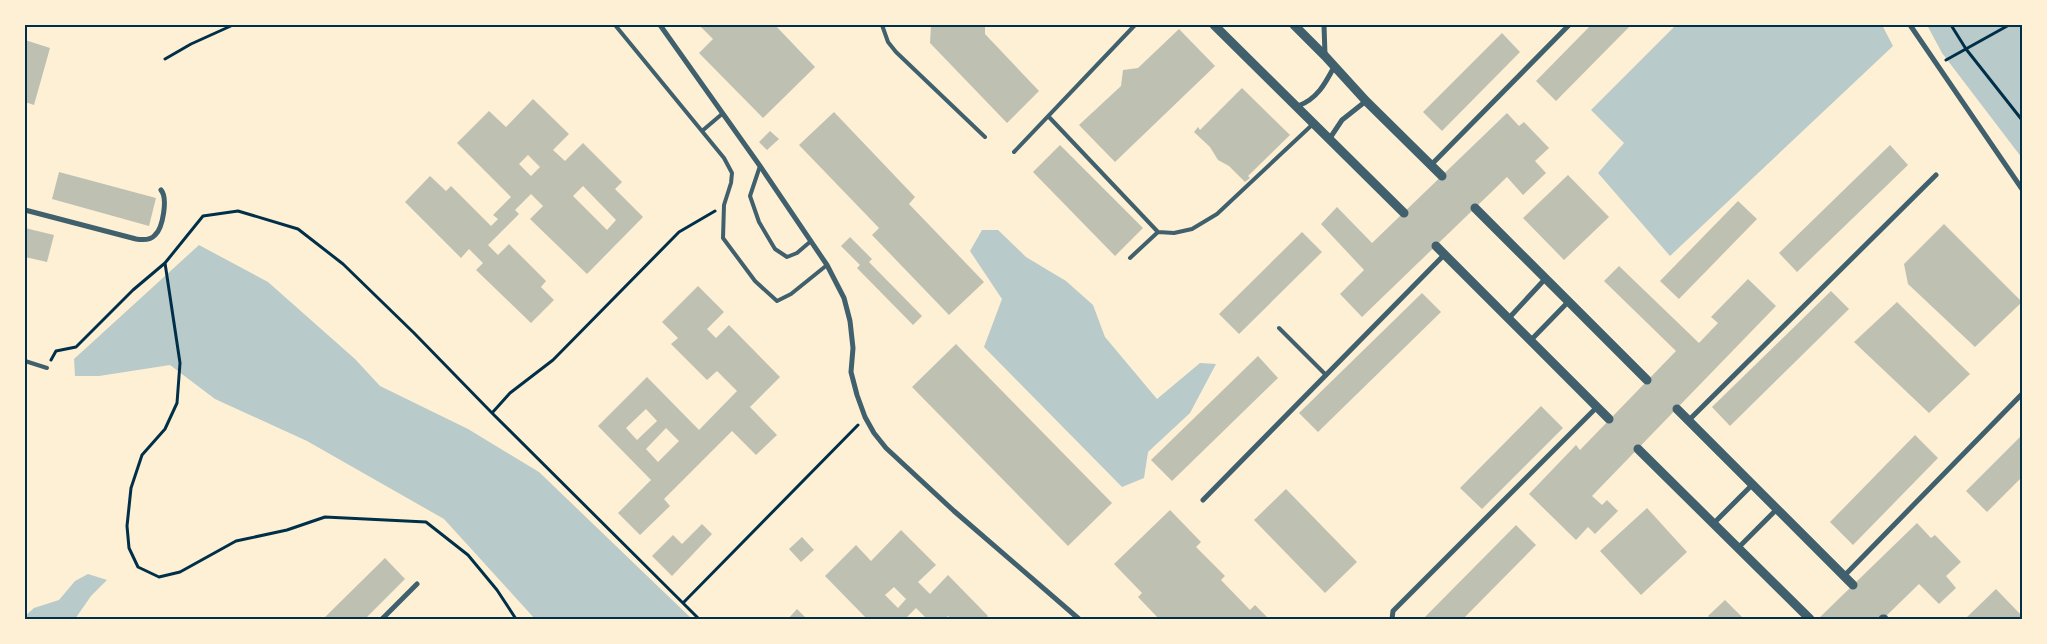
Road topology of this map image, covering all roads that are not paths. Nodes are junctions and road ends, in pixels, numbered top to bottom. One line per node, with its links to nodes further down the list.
1 (615, 25): 17 (lane)
2 (660, 25): 14 (street)
3 (882, 25): 18 (lane)
4 (1135, 25): 15 (lane)
5 (1214, 25): 13 (street)
6 (1294, 25): 10 (street)
7 (1324, 25): 10 (street)
8 (1569, 25): 21 (street)
9 (1910, 25): 25 (street)
10 (1325, 56): 11 (street)
11 (1334, 67): 12 (street); 13 (street)
12 (1366, 101): 19 (street); 21 (street)
13 (1298, 106): 16 (street)
14 (722, 114): 17 (lane); 22 (street)
15 (1049, 117): 20 (lane); 30 (lane)
16 (1314, 123): 19 (street); 30 (lane)
17 (702, 131): 35 (lane)
18 (985, 138)
19 (1330, 138): 29 (street)
20 (1014, 152)
21 (1431, 165): 24 (street)
22 (760, 166): 31 (street); 31 (lane)
23 (1936, 175): 49 (street)
24 (1442, 176)
25 (2022, 189)
26 (160, 190): 28 (street)
27 (1475, 208): 36 (street)
28 (25, 210)
29 (1404, 213)
30 (1158, 232): 34 (lane)
31 (811, 241): 35 (street)
32 (1436, 246): 33 (street)
33 (1445, 254): 38 (street); 43 (street)
34 (1130, 258)
35 (827, 265): 60 (street)
36 (1546, 278): 37 (street); 38 (street)
37 (1569, 301): 40 (street); 44 (street)
38 (1509, 318): 40 (street)
39 (1279, 328): 43 (lane)
40 (1531, 340): 46 (street)
41 (25, 361): 42 (lane)
42 (47, 368)
43 (1326, 375): 52 (street)
44 (1647, 380)
45 (2022, 394): 56 (street)
46 (1597, 407): 48 (street); 61 (street)
47 (1677, 408): 49 (street)
48 (1610, 419)
49 (1689, 420): 51 (street)
50 (1638, 448): 54 (street)
51 (1753, 484): 53 (street); 54 (street)
52 (1203, 500)
53 (1777, 508): 55 (street); 56 (street)
54 (1713, 524): 55 (street)
55 (1738, 548): 62 (street)
56 (1844, 576): 58 (street)
57 (416, 584): 59 (street)
58 (1853, 585)
59 (382, 619)
60 (1079, 619)
61 (1392, 619)
62 (1810, 619)

